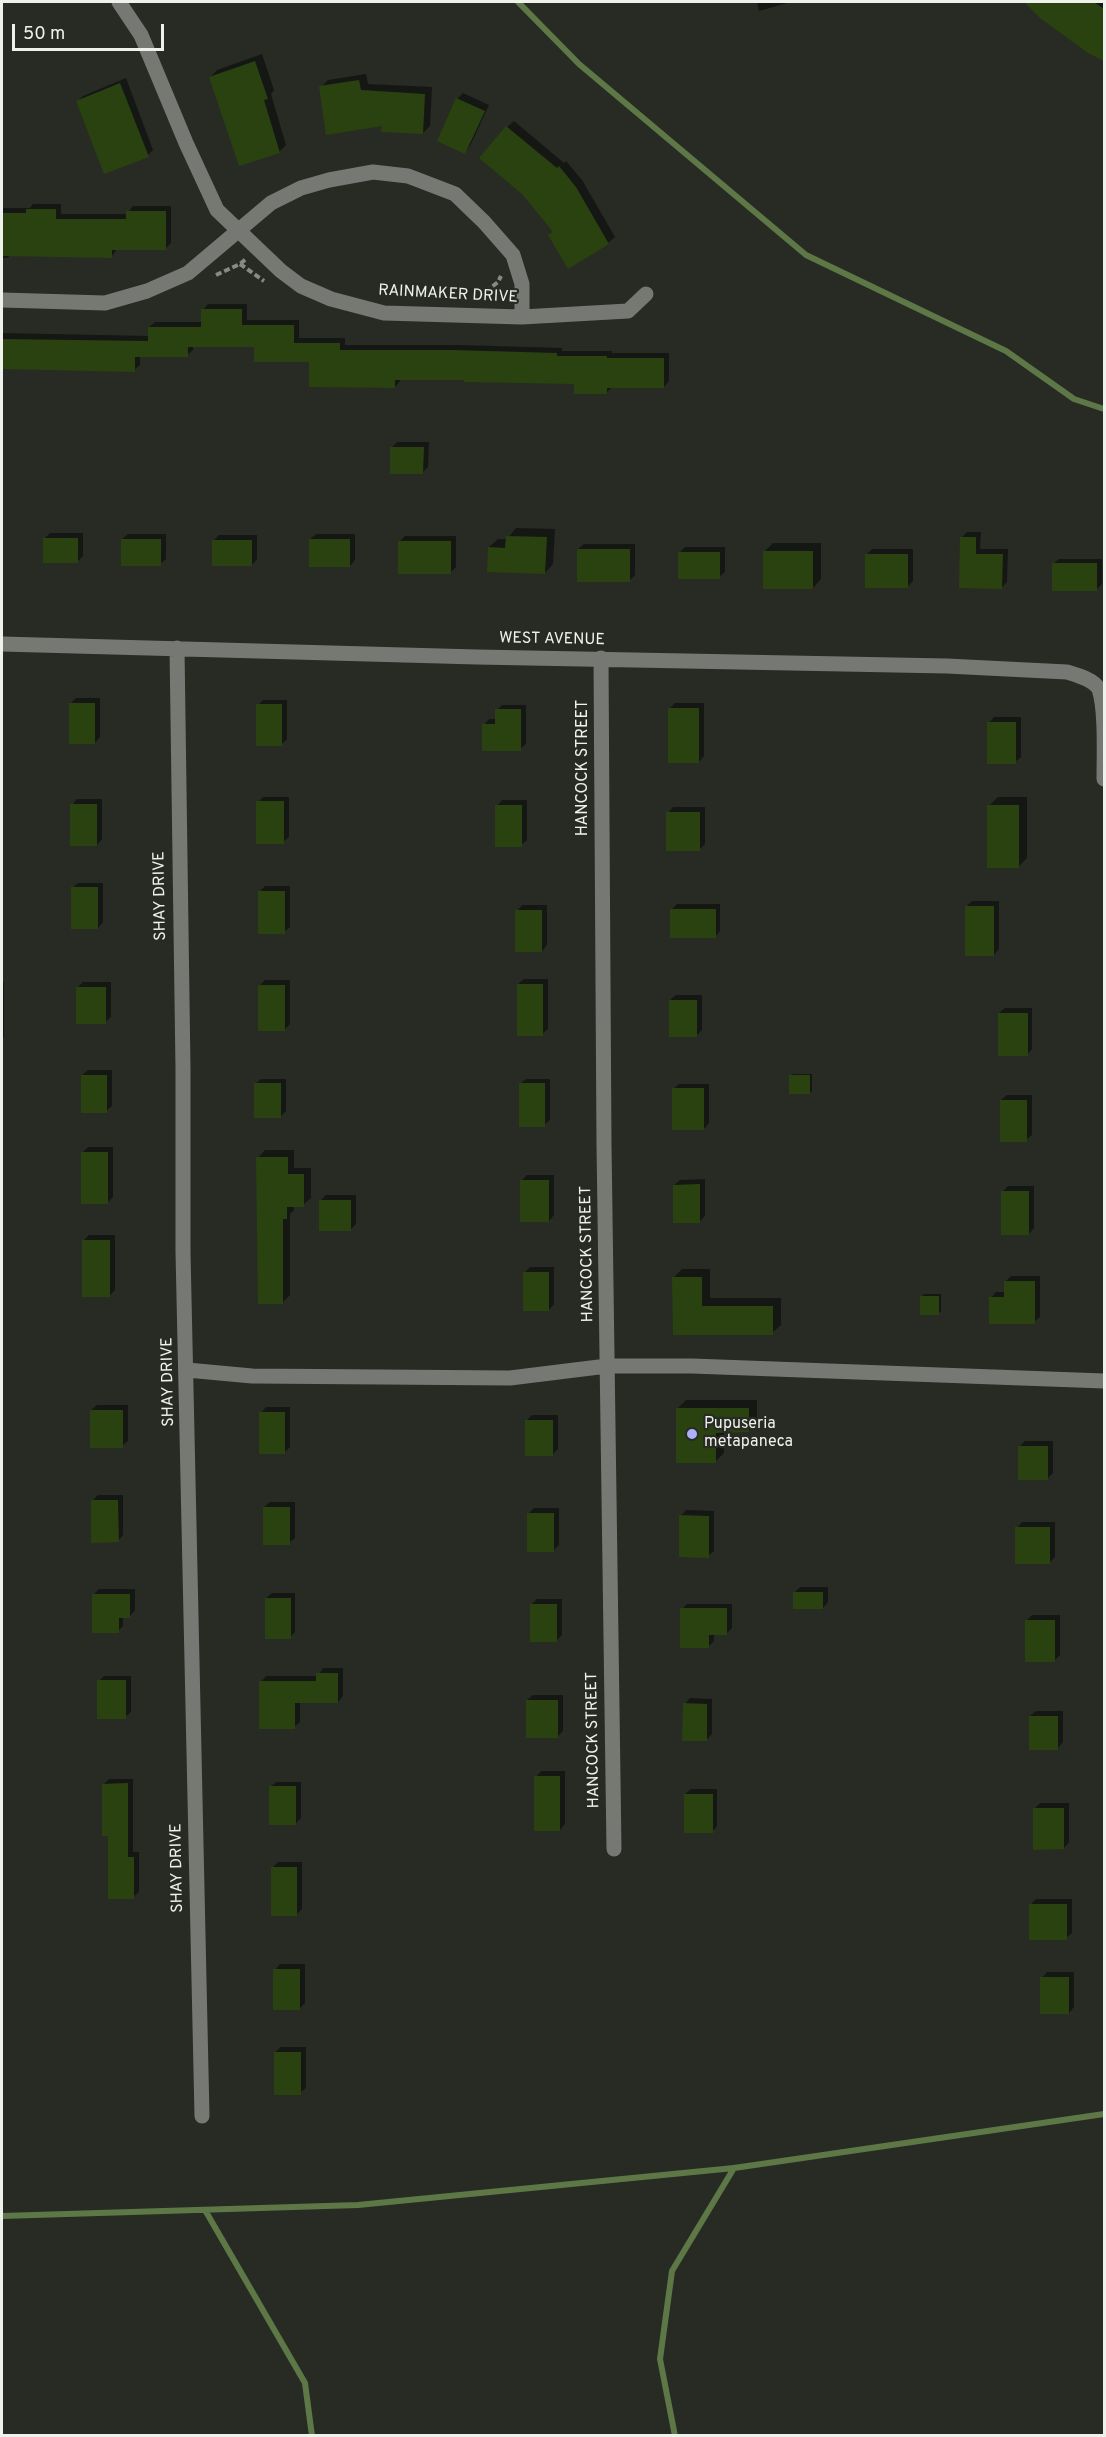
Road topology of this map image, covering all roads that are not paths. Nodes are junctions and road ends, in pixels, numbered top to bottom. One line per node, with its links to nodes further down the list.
1 (119, 2): 2 (street, RAINMAKER DRIVE)
2 (240, 230): 4 (street); 5 (street, RAINMAKER DRIVE); 5 (street)
3 (646, 294): 5 (street, RAINMAKER DRIVE)
4 (2, 300)
5 (517, 317)
6 (2, 644): 7 (street, WEST AVENUE)
7 (177, 648): 8 (street, WEST AVENUE); 11 (street, SHAY DRIVE)
8 (601, 658): 9 (street, WEST AVENUE); 10 (street, HANCOCK STREET)
9 (1104, 778)
10 (607, 1366): 11 (street); 12 (street); 13 (street, HANCOCK STREET)
11 (187, 1370): 14 (street, SHAY DRIVE)
12 (1104, 1381)
13 (614, 1849)
14 (201, 2116)

